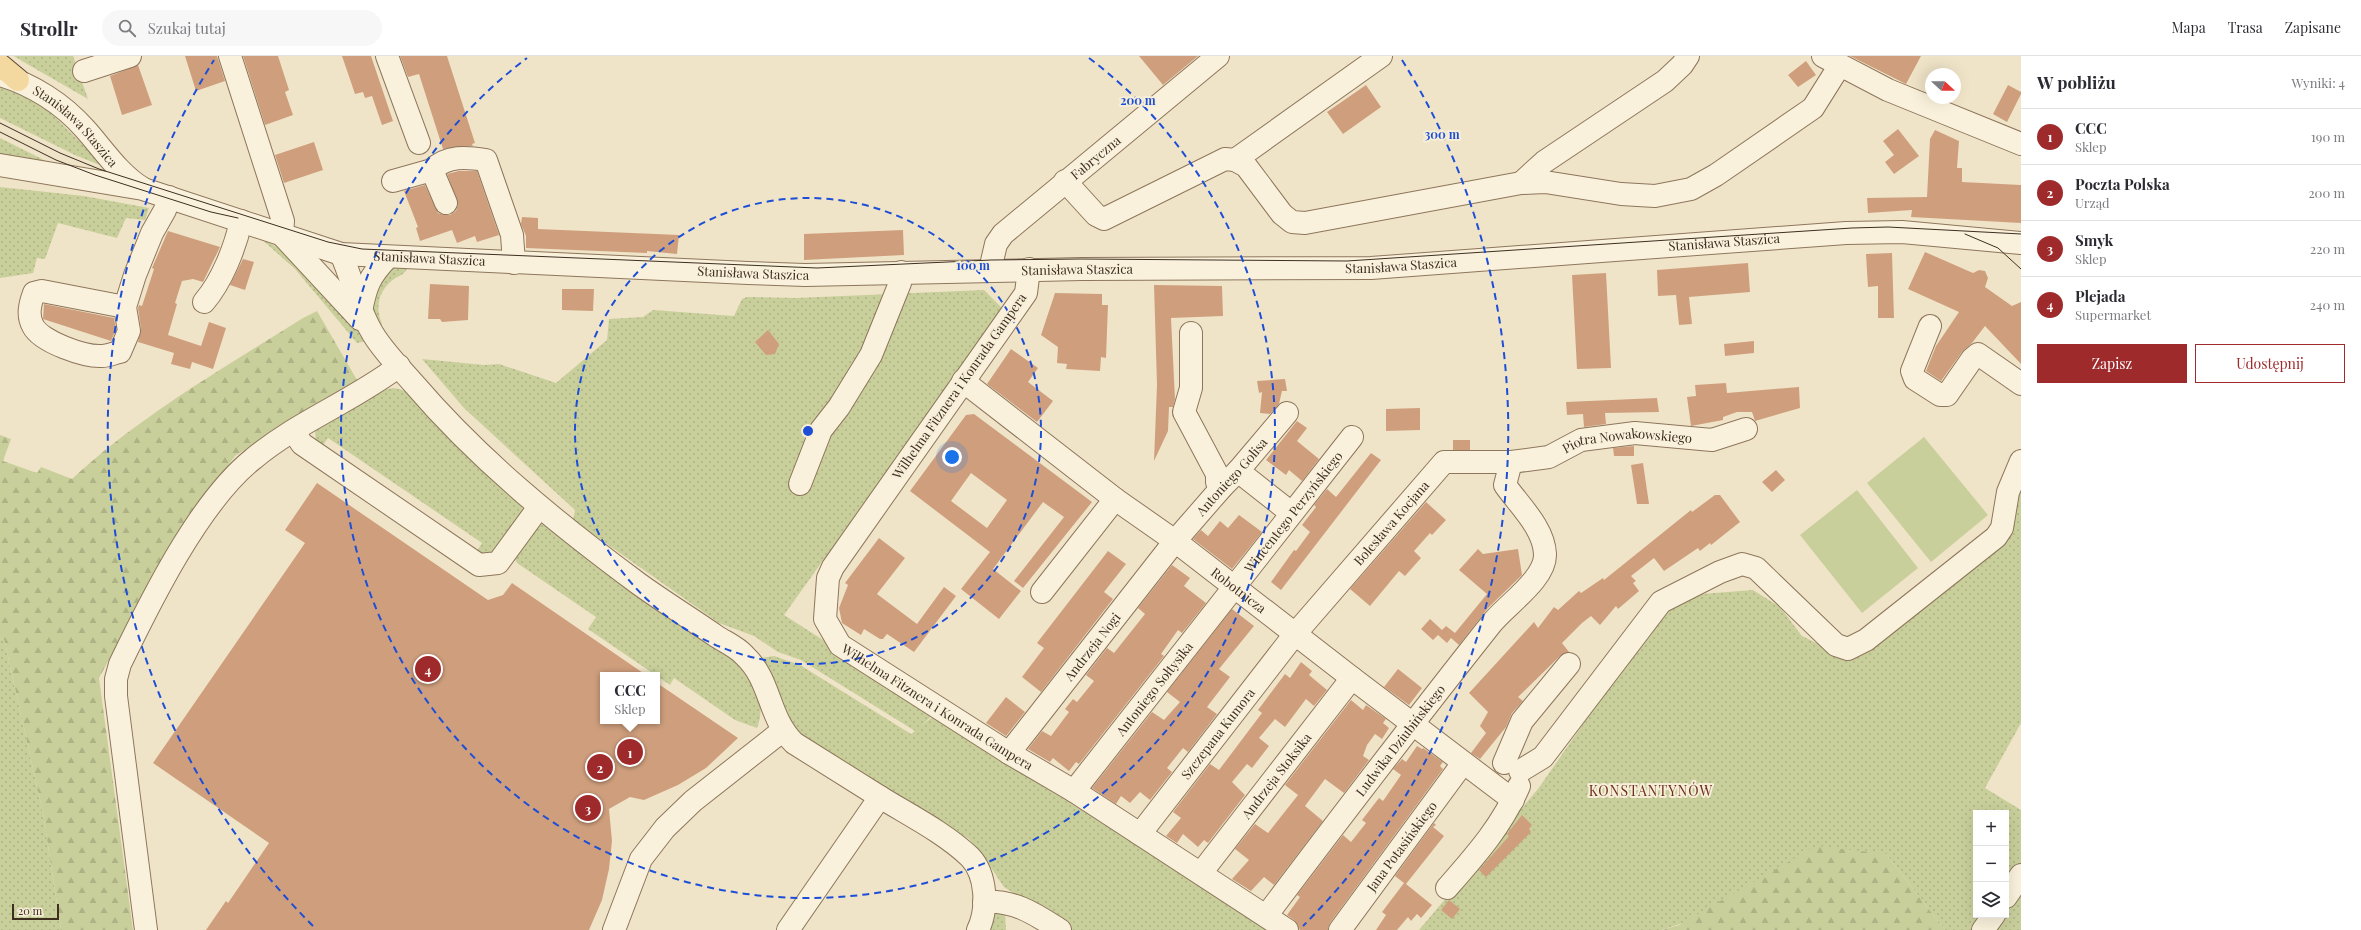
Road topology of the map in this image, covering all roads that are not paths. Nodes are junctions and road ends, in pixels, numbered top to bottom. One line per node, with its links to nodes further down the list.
1 (130, 56): 9 (street)
2 (230, 56): 23 (street)
3 (387, 56): 11 (street)
4 (1218, 56): 17 (street, Fabryczna)
5 (1381, 56): 13 (street)
6 (1688, 56): 18 (street)
7 (1832, 60): 12 (street); 18 (street)
8 (0, 65): 10 (main road)
9 (84, 71)
10 (9, 77): 19 (street, Stanisława Staszica)
11 (419, 143)
12 (2021, 144)
13 (1235, 160): 17 (street); 18 (street)
14 (0, 165): 19 (street, Stanisława Staszica)
15 (432, 170): 16 (street); 21 (street); 27 (street)
16 (393, 181)
17 (1065, 181): 29 (street, Fabryczna)
18 (1521, 183)
19 (143, 189): 20 (street, Stanisława Staszica)
20 (169, 197): 22 (street, Stanisława Staszica); 33 (street)
21 (446, 203)
22 (241, 221): 23 (street, Stanisława Staszica); 32 (street)
23 (282, 235): 25 (street, Stanisława Staszica); 31 (street)
24 (2019, 248): 28 (street, Stanisława Staszica)
25 (341, 254): 26 (street, Stanisława Staszica); 31 (street); 34 (street)
26 (387, 258): 27 (street, Stanisława Staszica); 34 (street)
27 (514, 263): 30 (street, Stanisława Staszica)
28 (1029, 269): 29 (street, Stanisława Staszica); 39 (street, Wilhelma Fitznera i Konrada Gampera)
29 (990, 270): 30 (street, Stanisława Staszica)
30 (900, 272): 48 (street)
31 (336, 294): 36 (street)
32 (204, 302)
33 (125, 307)
34 (362, 311): 36 (street)
35 (1930, 326): 40 (street)
36 (372, 332): 38 (street)
37 (1191, 332): 49 (street)
38 (399, 366): 43 (street); 51 (street)
39 (963, 381): 50 (street, Robotnicza); 61 (street, Wilhelma Fitznera i Konrada Gampera)
40 (2021, 384)
41 (1287, 412): 47 (street, Antoniego Golisa)
42 (1746, 429): 46 (street, Piotra Nowakowskiego)
43 (293, 431): 51 (street); 76 (street)
44 (1352, 437): 52 (street, Wincentego Perzyńskiego)
45 (2021, 461): 63 (street)
46 (1511, 462): 56 (street, Bolesława Kocjana); 59 (street, Ludwika Dziubińskiego)
47 (1238, 471): 49 (street, Antoniego Golisa); 52 (street)
48 (800, 484)
49 (1222, 487): 53 (street, Antoniego Golisa)
50 (1115, 499): 53 (street, Robotnicza); 55 (street)
51 (539, 507): 60 (street)
52 (1290, 512): 54 (street, Wincentego Perzyńskiego)
53 (1175, 541): 54 (street, Robotnicza); 61 (street, Andrzeja Nogi)
54 (1234, 588): 56 (street, Robotnicza); 65 (street, Antoniego Sołtysika)
55 (1042, 592)
56 (1295, 634): 58 (street, Robotnicza); 68 (street, Szczepana Kumora)
57 (1569, 664): 63 (street)
58 (1352, 678): 59 (street, Robotnicza); 69 (street, Andrzeja Stoksika)
59 (1412, 723): 62 (street, Robotnicza); 74 (street, Ludwika Dziubińskiego)
60 (782, 731): 66 (street); 77 (street)
61 (1009, 753): 65 (street, Wilhelma Fitznera i Konrada Gampera)
62 (1463, 762): 64 (street, Robotnicza); 82 (street, Jana Potasińskiego)
63 (1512, 767): 64 (street); 67 (street)
64 (1481, 776): 67 (street, Robotnicza)
65 (1074, 791): 68 (street, Wilhelma Fitznera i Konrada Gampera)
66 (880, 797): 73 (street); 78 (street)
67 (1514, 800): 71 (street)
68 (1140, 834): 69 (street, Wilhelma Fitznera i Konrada Gampera)
69 (1201, 873): 74 (street, Wilhelma Fitznera i Konrada Gampera)
70 (2021, 876): 72 (street)
71 (1447, 888)
72 (2009, 893)
73 (984, 902): 79 (street); 80 (street)
74 (1266, 916): 81 (street, Wilhelma Fitznera i Konrada Gampera)
75 (1992, 918): 83 (street)
76 (146, 930)
77 (614, 930)
78 (788, 930)
79 (978, 930)
80 (1060, 930)
81 (1287, 930)
82 (1340, 930)
83 (1983, 930)

